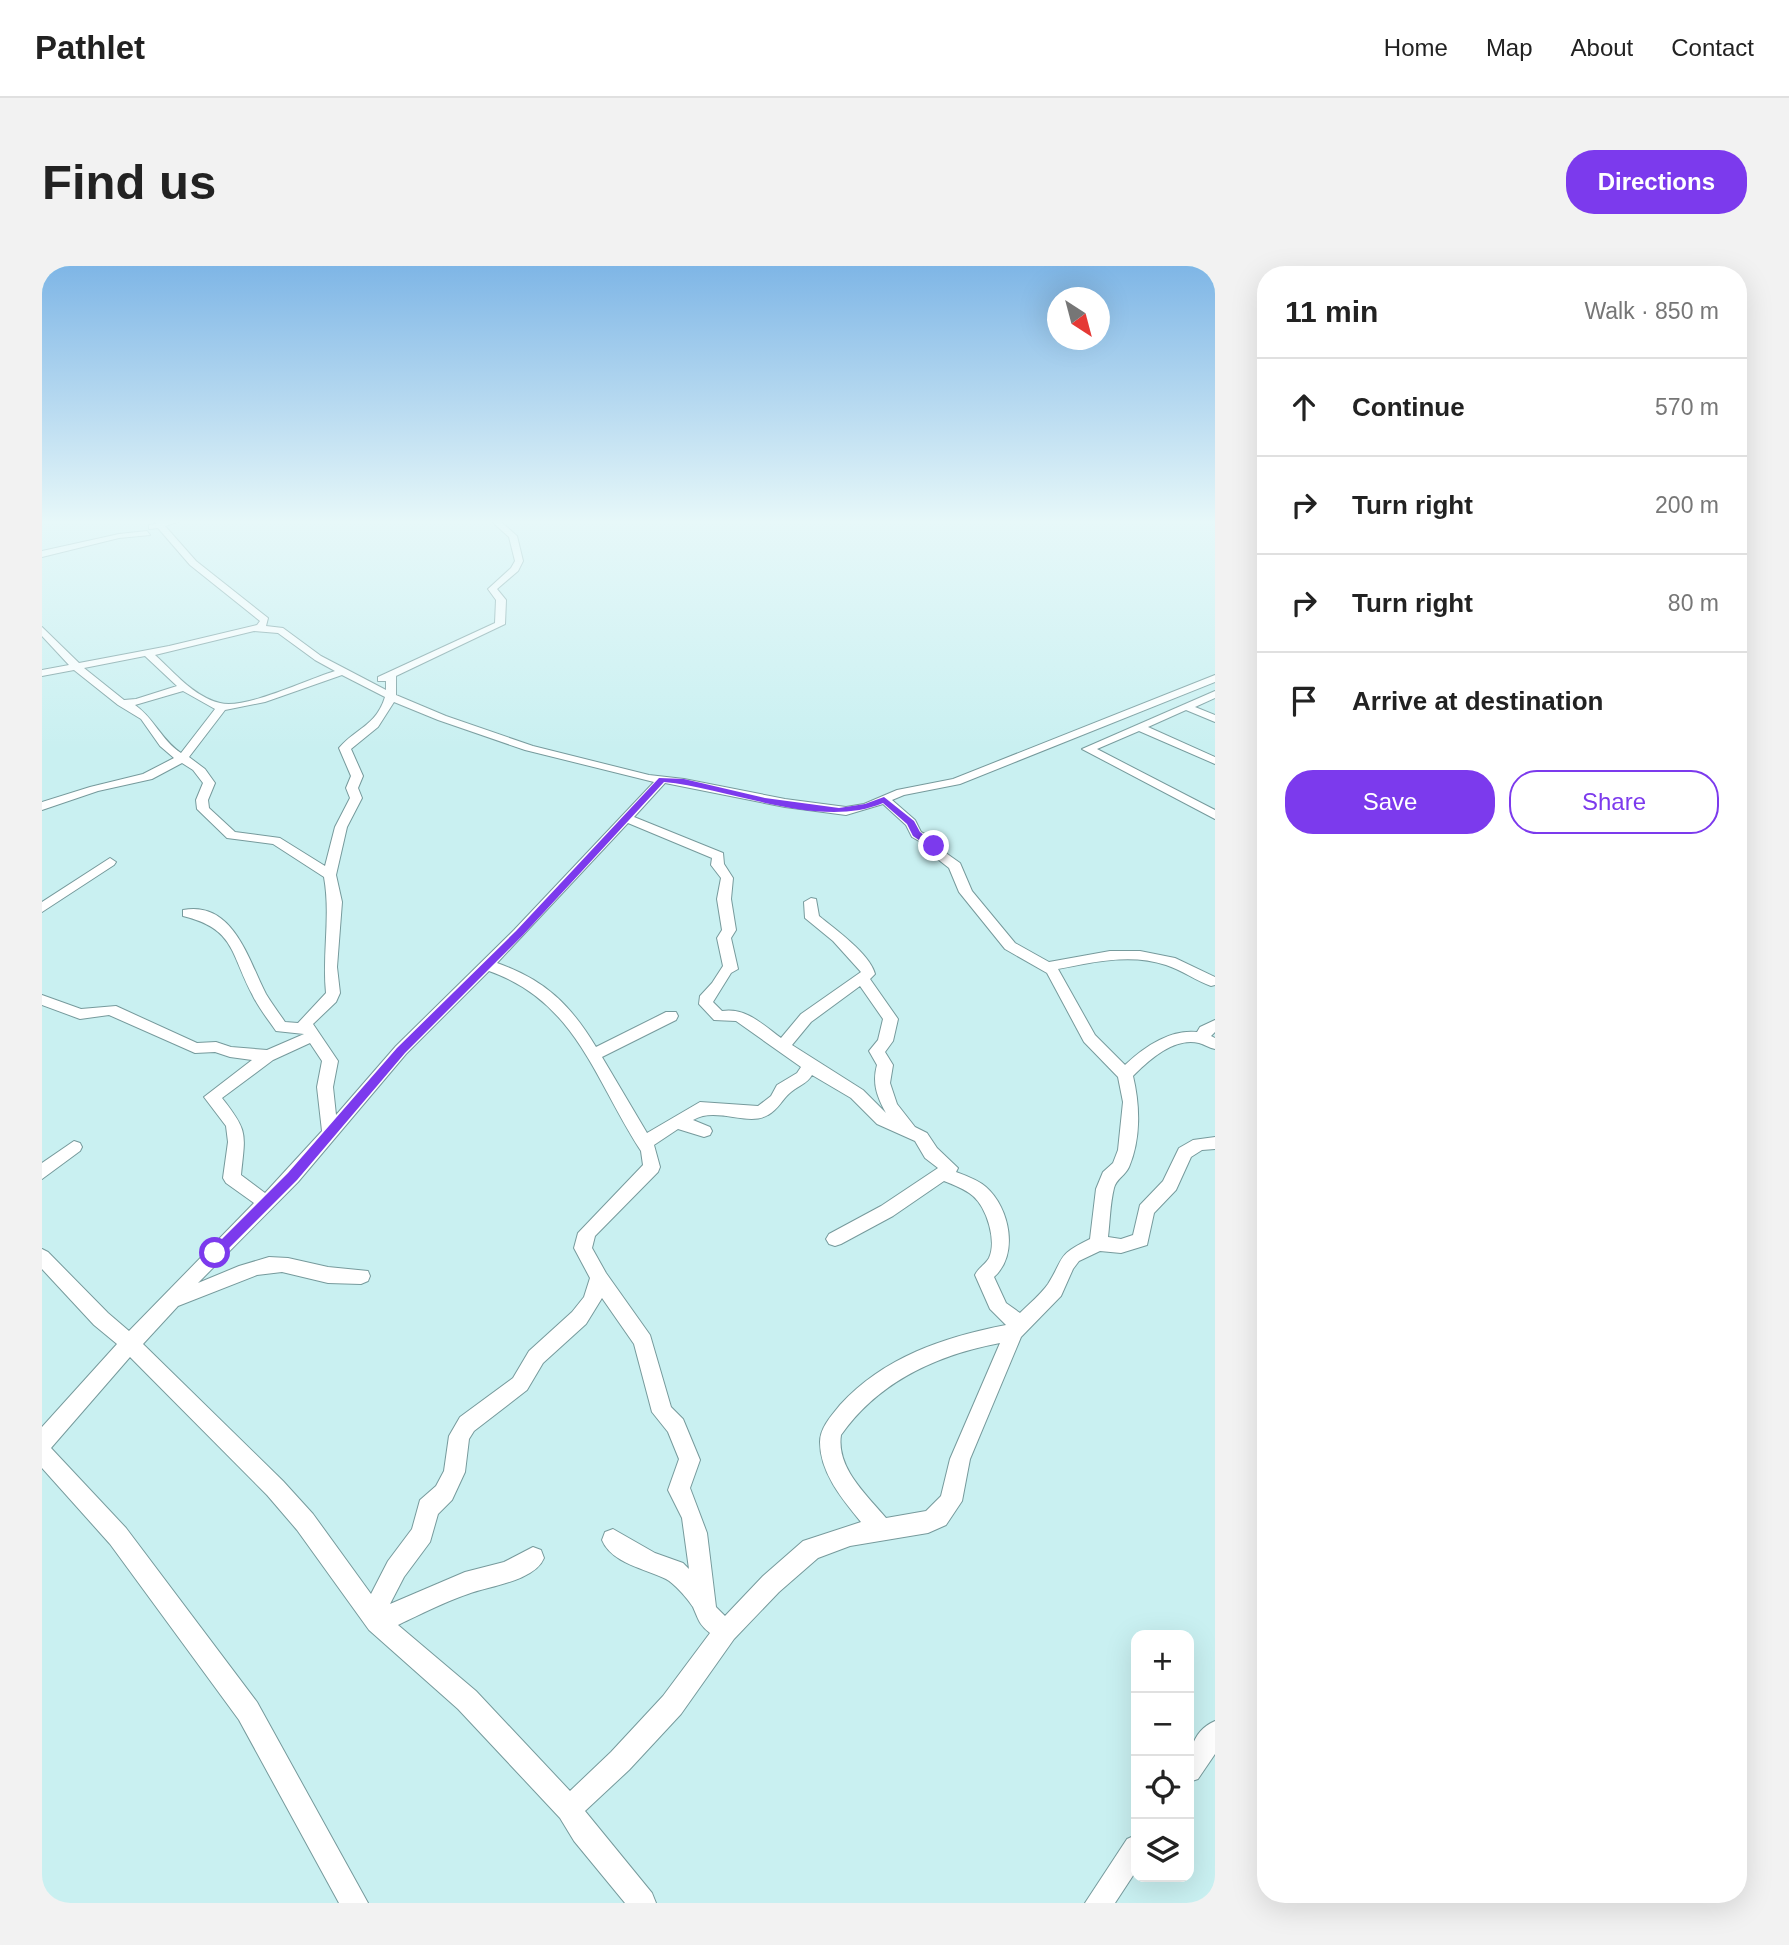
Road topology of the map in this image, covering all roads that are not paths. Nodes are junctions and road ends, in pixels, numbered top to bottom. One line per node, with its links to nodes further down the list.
1 (232, 596): 3 (street)
2 (498, 596): 9 (street)
3 (261, 627): 5 (street); 7 (street)
4 (42, 630): 6 (street)
5 (146, 652): 6 (street); 12 (street)
6 (77, 667): 8 (street); 15 (street)
7 (344, 671): 11 (street); 17 (street)
8 (44, 674)
9 (391, 675): 11 (street); 14 (street)
10 (1215, 678): 23 (street)
11 (359, 680): 14 (street)
12 (186, 687): 15 (street); 17 (street)
13 (1215, 694): 16 (street)
14 (392, 697): 22 (street); 28 (street)
15 (127, 704): 20 (street)
16 (1187, 706): 18 (street); 19 (street)
17 (222, 707): 20 (street)
18 (1215, 719)
19 (1140, 727): 21 (street); 25 (street)
20 (182, 757): 24 (street); 28 (street)
21 (1215, 761)
22 (662, 780): 23 (street); 26 (street)
23 (884, 799): 33 (street)
24 (42, 806)
25 (1215, 815)
26 (626, 818): 32 (street); 41 (street)
27 (110, 862): 30 (street)
28 (330, 875): 39 (street)
29 (811, 902): 34 (street)
30 (42, 908)
31 (188, 913): 39 (street)
32 (488, 965): 42 (street); 51 (street)
33 (1048, 967): 35 (street); 45 (street)
34 (862, 978): 41 (street); 46 (street)
35 (1214, 984)
36 (42, 1000): 43 (street)
37 (671, 1016): 42 (street)
38 (1215, 1025): 40 (street)
39 (310, 1032): 43 (street); 51 (street)
40 (1209, 1041): 45 (street)
41 (782, 1047): 44 (street)
42 (593, 1055): 52 (street)
43 (268, 1056): 57 (street)
44 (810, 1066): 47 (street); 48 (street)
45 (1125, 1075): 59 (street)
46 (880, 1078): 47 (street); 49 (street)
47 (847, 1089): 49 (street)
48 (675, 1123): 50 (street); 52 (street)
49 (908, 1130): 56 (street)
50 (704, 1131)
51 (330, 1134): 57 (street)
52 (644, 1143): 62 (street)
53 (1215, 1143): 59 (street)
54 (74, 1147): 55 (street)
55 (42, 1172)
56 (941, 1173): 58 (street); 64 (street)
57 (267, 1203): 63 (street)
58 (835, 1239)
59 (1098, 1243): 64 (street)
60 (42, 1257): 65 (street)
61 (361, 1276): 63 (street)
62 (599, 1278): 71 (street); 72 (street)
63 (176, 1298): 65 (street)
64 (1017, 1327): 68 (street); 68 (street)
65 (130, 1344): 66 (street); 72 (street)
66 (42, 1443)
67 (42, 1453): 78 (street)
68 (880, 1528): 73 (street)
69 (613, 1539): 71 (street)
70 (533, 1558): 72 (street)
71 (703, 1601): 73 (street)
72 (375, 1618): 76 (street)
73 (726, 1631): 76 (street)
74 (1215, 1733): 75 (street)
75 (1194, 1763)
76 (569, 1809): 79 (street)
77 (1131, 1855): 80 (street)
78 (354, 1903)
79 (642, 1903)
80 (1099, 1903)

